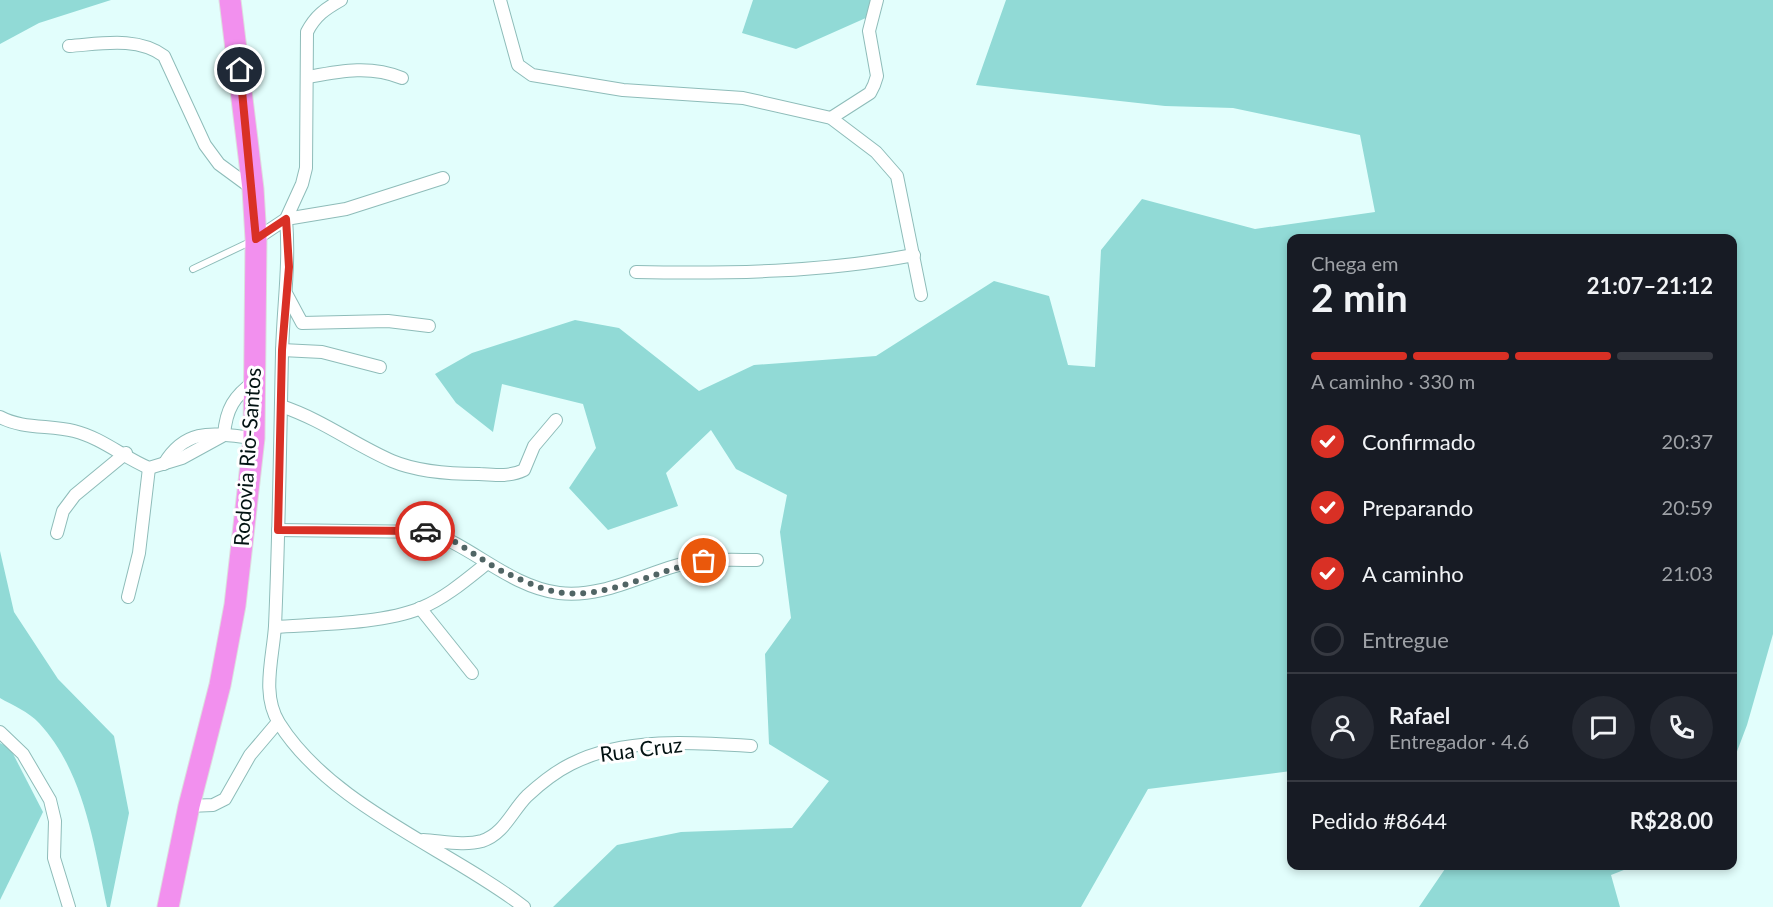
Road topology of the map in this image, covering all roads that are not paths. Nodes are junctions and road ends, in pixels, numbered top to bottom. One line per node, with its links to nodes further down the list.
1 (231, 0): 10 (highway, Rodovia Rio-Santos)
2 (341, 0): 6 (street)
3 (500, 0): 8 (street)
4 (877, 0): 8 (street)
5 (69, 46): 10 (street)
6 (308, 77): 7 (street); 11 (street)
7 (402, 78)
8 (831, 118): 13 (street)
9 (443, 178): 11 (street)
10 (253, 189): 12 (highway, Rodovia Rio-Santos)
11 (286, 219): 12 (street); 16 (street)
12 (256, 239): 14 (lane); 23 (highway, Rodovia Rio-Santos)
13 (914, 255): 15 (street); 17 (street)
14 (193, 269)
15 (636, 272)
16 (286, 294): 18 (street); 20 (street)
17 (921, 295)
18 (302, 323): 19 (street); 20 (street)
19 (429, 326)
20 (283, 337): 21 (street)
21 (282, 350): 22 (street); 24 (street)
22 (380, 367)
23 (256, 380): 27 (street); 28 (highway, Rodovia Rio-Santos)
24 (281, 406): 26 (street); 31 (street)
25 (0, 417): 29 (street)
26 (556, 420)
27 (224, 435): 28 (street); 30 (street)
28 (254, 438): 42 (highway, Rodovia Rio-Santos)
29 (126, 453): 30 (street); 32 (street)
30 (149, 468): 35 (street)
31 (278, 530): 34 (street); 37 (street)
32 (57, 533)
33 (757, 560): 34 (street)
34 (486, 564): 36 (street)
35 (128, 597)
36 (420, 608): 37 (street); 38 (street)
37 (275, 627): 39 (street)
38 (472, 674)
39 (278, 722): 42 (street); 43 (street)
40 (0, 732): 44 (street)
41 (751, 746): 43 (street, Rua Cruz)
42 (189, 806): 45 (highway, Rodovia Rio-Santos)
43 (419, 840): 46 (street)
44 (69, 907)
45 (168, 907)
46 (524, 907)

